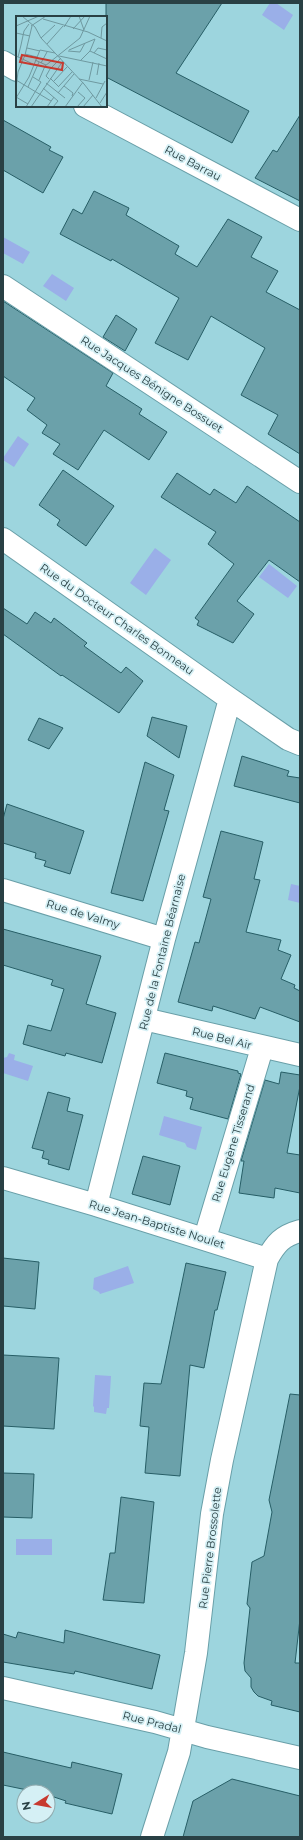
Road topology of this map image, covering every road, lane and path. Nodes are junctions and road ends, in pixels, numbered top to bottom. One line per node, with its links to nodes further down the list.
1 (3, 62): 2 (street)
2 (16, 69)
3 (87, 107): 4 (street, Rue Barrau)
4 (300, 220)
5 (3, 286): 6 (street, Rue Jacques Bénigne Bossuet)
6 (300, 482)
7 (3, 539): 8 (street, Rue du Docteur Charles Bonneau)
8 (230, 699): 9 (street, Rue du Docteur Charles Bonneau); 11 (street, Rue de la Fontaine Béarnaise)
9 (300, 744)
10 (3, 890): 11 (street, Rue de Valmy)
11 (164, 939): 12 (street, Rue de la Fontaine Béarnaise)
12 (144, 1019): 13 (street, Rue Bel Air); 16 (street, Rue de la Fontaine Béarnaise)
13 (262, 1048): 14 (street, Rue Bel Air); 18 (street, Rue Eugène Tisserand)
14 (300, 1055)
15 (3, 1178): 16 (street, Rue Jean-Baptiste Noulet)
16 (96, 1205): 18 (street, Rue Jean-Baptiste Noulet)
17 (300, 1231): 19 (street)
18 (205, 1238): 19 (street, Rue Jean-Baptiste Noulet)
19 (267, 1259): 21 (street, Rue Pierre Brossolette)
20 (3, 1688): 21 (street, Rue Pradal)
21 (182, 1730): 22 (street, Rue Pradal); 23 (street, Rue Pierre Brossolette)
22 (300, 1758)
23 (152, 1837)

